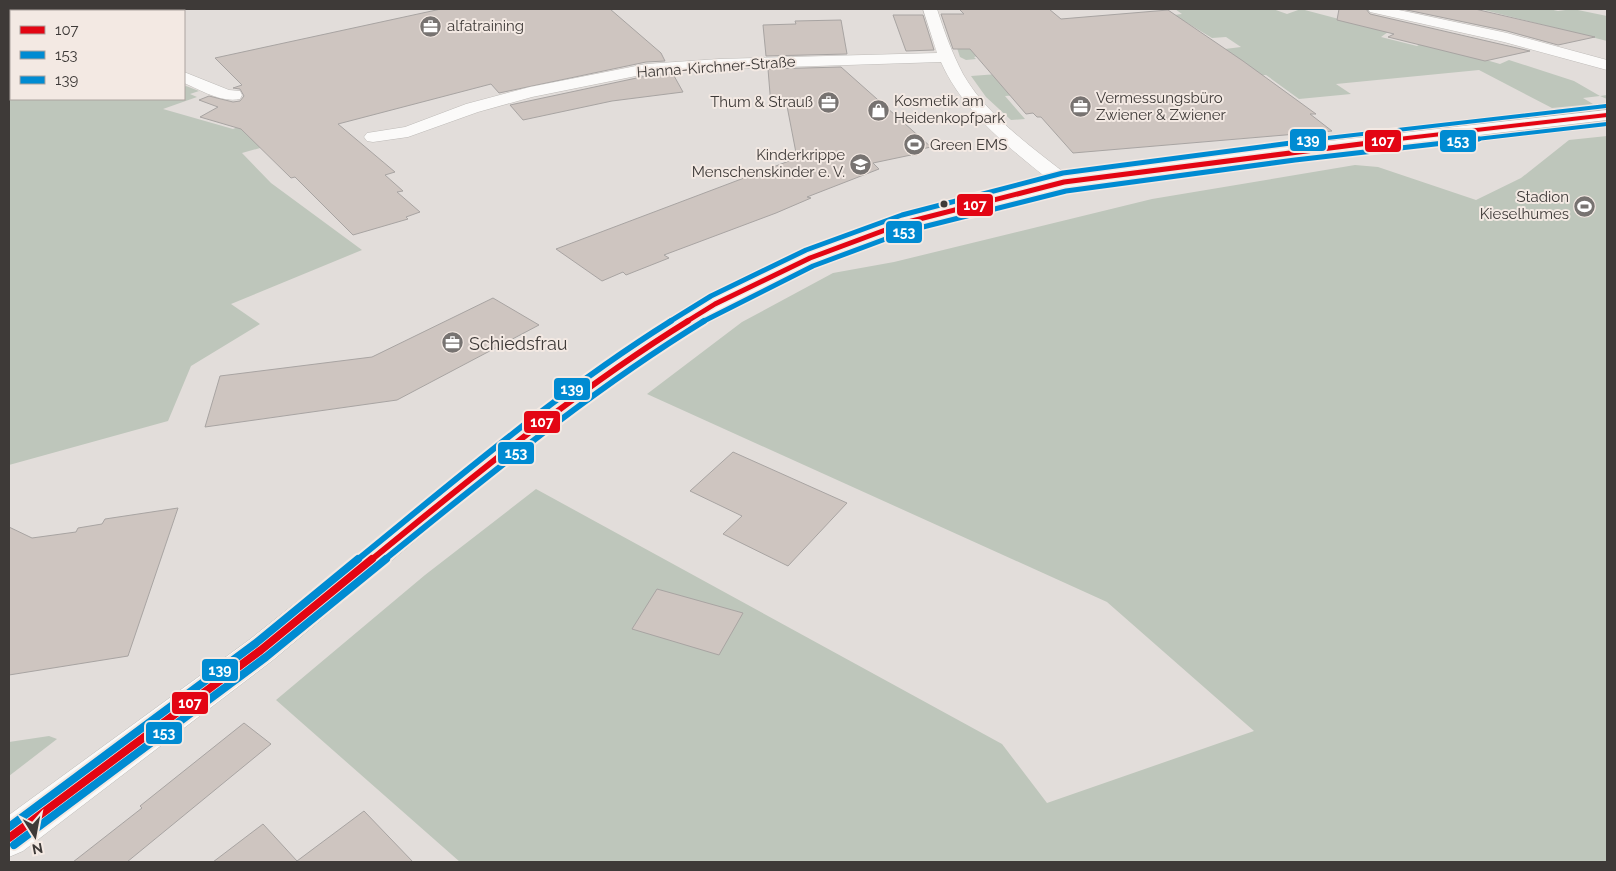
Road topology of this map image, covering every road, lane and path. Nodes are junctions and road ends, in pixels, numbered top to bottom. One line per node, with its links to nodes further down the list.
1 (930, 9): 3 (street)
2 (1375, 9): 4 (street)
3 (947, 57): 8 (street, Hanna-Kirchner-Straße); 9 (street)
4 (1607, 65)
5 (185, 77): 6 (street)
6 (234, 95)
7 (1607, 116): 9 (street)
8 (373, 137)
9 (1064, 182): 10 (street)
10 (9, 838)

